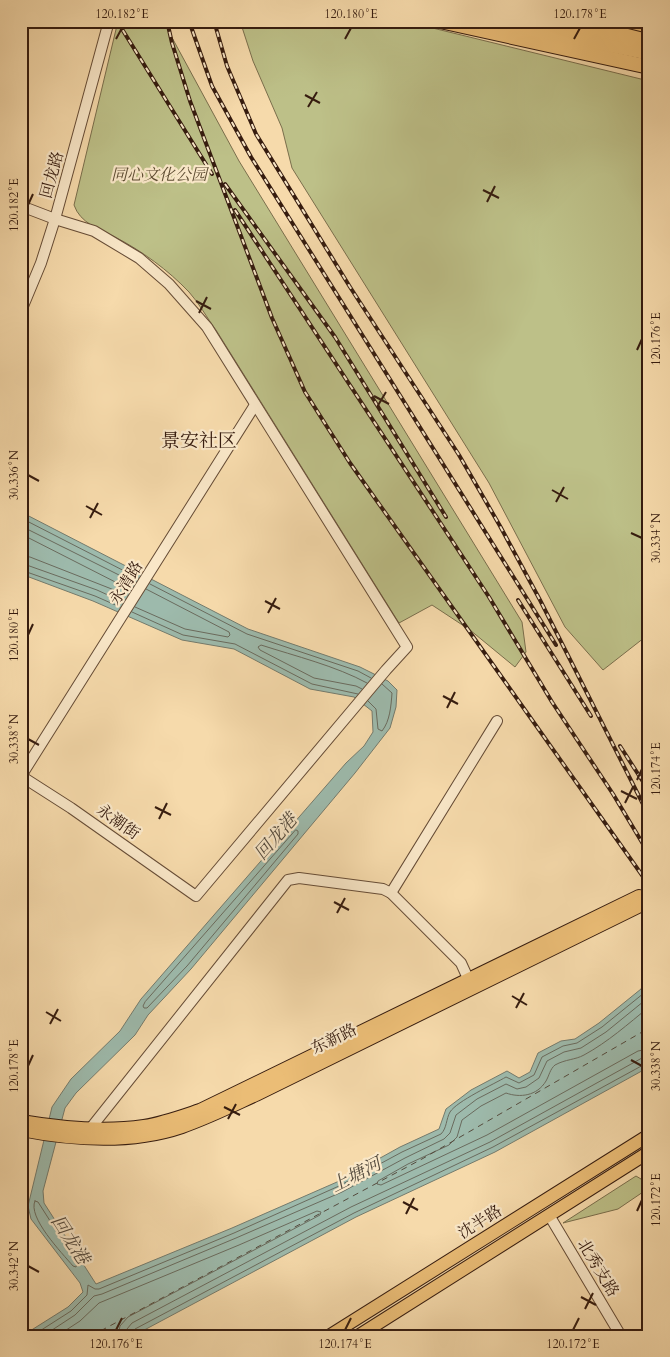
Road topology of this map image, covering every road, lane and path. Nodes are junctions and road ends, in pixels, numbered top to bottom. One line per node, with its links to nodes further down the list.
1 (109, 21): 15 (street, 回龙路)
2 (440, 21): 13 (highway)
3 (463, 21): 12 (main road)
4 (492, 21): 11 (highway)
5 (556, 21): 10 (highway)
6 (599, 21): 7 (main road)
7 (633, 24): 8 (highway, bridge); 9 (main road)
8 (649, 26)
9 (649, 32)
10 (649, 41)
11 (649, 53)
12 (649, 59)
13 (649, 67)
14 (21, 206): 15 (street)
15 (55, 219): 16 (street, 回龙路); 17 (street)
16 (21, 311)
17 (255, 405): 19 (street, 永清路); 19 (street, 永潮街)
18 (498, 721): 20 (street)
19 (21, 776)
20 (391, 892): 22 (street); 25 (street)
21 (642, 900): 22 (main road, 东新路)
22 (470, 984): 25 (main road, 东新路); 27 (main road, 东新路)
23 (21, 1121): 24 (main road, 东新路)
24 (42, 1129): 26 (main road, 东新路); 27 (main road, 东新路)
25 (90, 1129): 27 (main road, 东新路)
26 (21, 1130)
27 (63, 1132)
28 (649, 1135): 31 (main road, 沈半路)
29 (649, 1152): 30 (main road, 沈半路)
30 (549, 1215): 32 (main road, 沈半路); 33 (street, 北秀支路)
31 (329, 1336)
32 (358, 1336)
33 (621, 1336)

